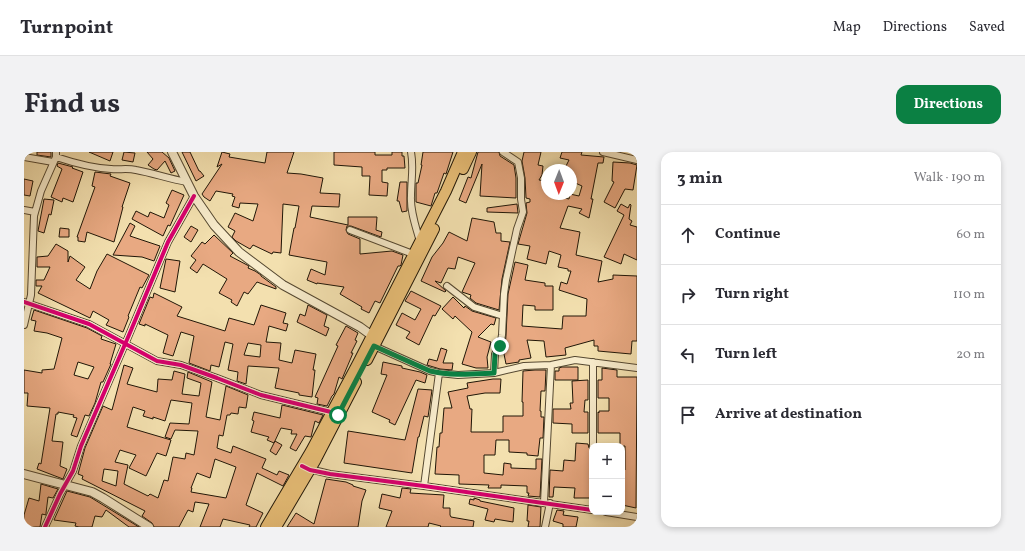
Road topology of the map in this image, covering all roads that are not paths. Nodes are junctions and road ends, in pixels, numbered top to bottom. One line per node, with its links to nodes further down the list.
1 (411, 152): 15 (street)
2 (463, 152): 15 (main road)
3 (471, 152): 23 (main road)
4 (503, 152): 19 (street)
5 (603, 152): 9 (street)
6 (173, 153): 10 (street)
7 (24, 157): 8 (street)
8 (55, 157): 10 (street); 13 (street)
9 (637, 160)
10 (187, 182): 11 (street)
11 (194, 196): 21 (street); 22 (street)
12 (24, 210): 13 (street)
13 (35, 212): 18 (street)
14 (350, 230): 16 (street)
15 (420, 242): 16 (main road)
16 (413, 254): 21 (main road)
17 (447, 286): 19 (street)
18 (26, 302): 20 (street); 22 (street)
19 (503, 316): 28 (street)
20 (24, 325)
21 (372, 335): 29 (main road)
22 (125, 344): 29 (street); 33 (street)
23 (374, 346): 27 (street); 31 (main road)
24 (593, 362): 25 (street); 26 (street); 30 (street)
25 (551, 365): 28 (street); 35 (street)
26 (637, 368)
27 (439, 373): 28 (street); 34 (street)
28 (494, 373)
29 (331, 412): 31 (main road)
30 (593, 443)
31 (306, 468): 34 (street); 41 (main road); 42 (main road)
32 (24, 474): 33 (street)
33 (66, 484): 39 (street); 40 (street)
34 (424, 486): 35 (street)
35 (547, 503): 36 (street); 43 (street)
36 (589, 510)
37 (625, 515): 38 (street)
38 (637, 517)
39 (45, 527)
40 (149, 527)
41 (266, 527)
42 (276, 527)
43 (545, 527)

